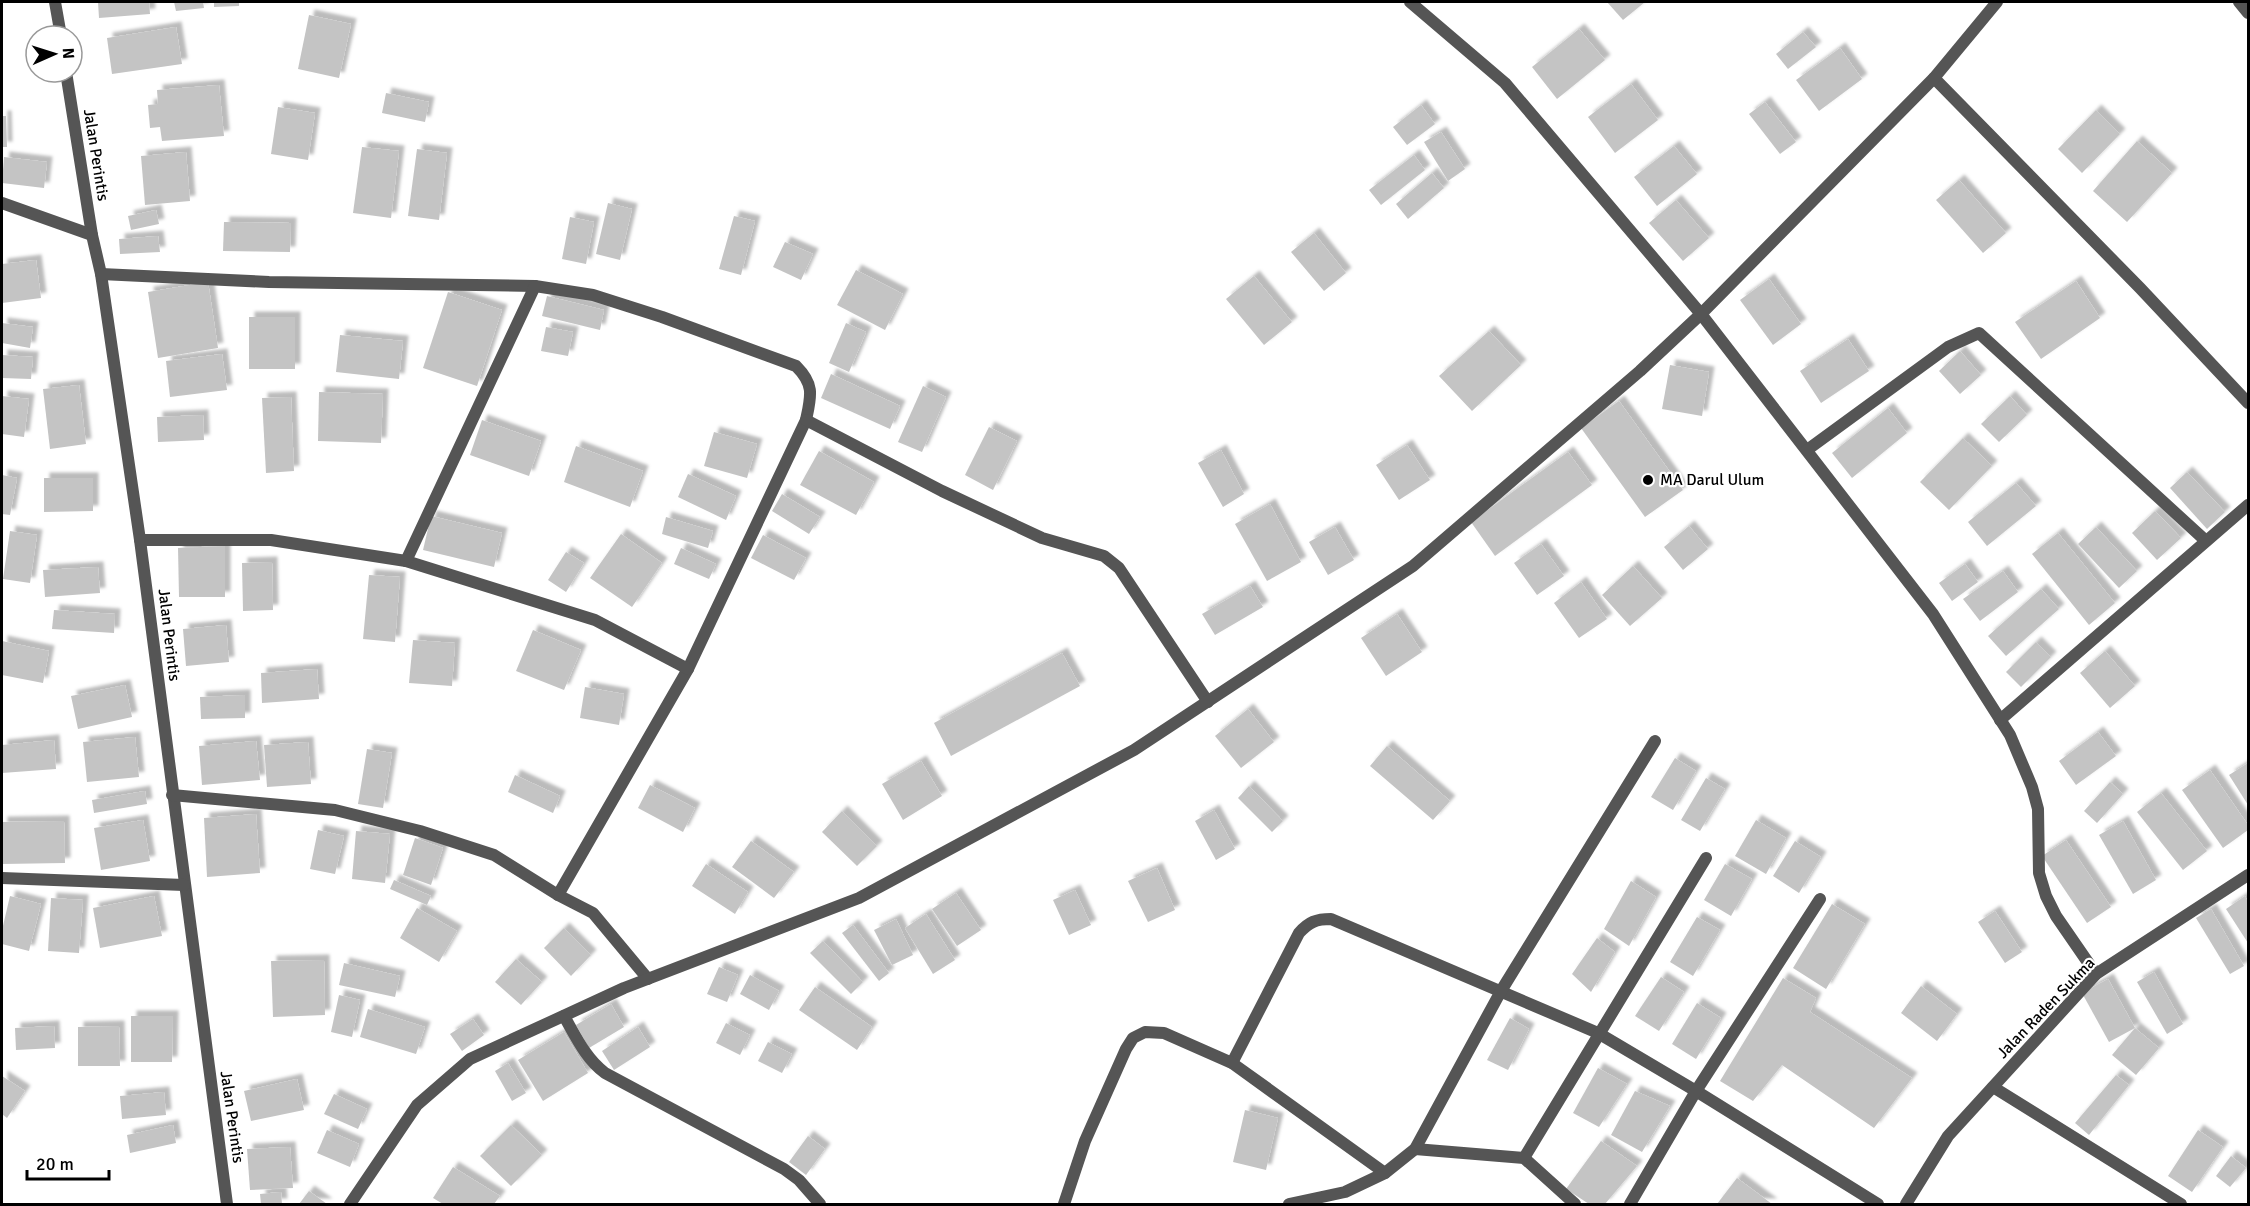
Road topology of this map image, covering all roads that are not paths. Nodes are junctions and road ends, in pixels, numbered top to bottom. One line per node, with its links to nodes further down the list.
1 (55, 2): 6 (street)
2 (1410, 2): 13 (street)
3 (1997, 2): 7 (street)
4 (2239, 2): 5 (street)
5 (2248, 13)
6 (59, 24)
7 (1934, 78): 13 (street); 14 (street)
8 (68, 84): 10 (street, Jalan Perintis)
9 (2, 202): 10 (street)
10 (92, 235): 11 (street, Jalan Perintis)
11 (101, 274): 12 (street); 18 (street, Jalan Perintis)
12 (535, 286): 15 (street); 20 (street)
13 (1701, 314): 16 (street); 22 (street)
14 (2248, 402)
15 (806, 420): 21 (street); 22 (street)
16 (1807, 450): 19 (street); 23 (street)
17 (2248, 505): 19 (street)
18 (140, 540): 20 (street); 25 (street, Jalan Perintis)
19 (2206, 541): 23 (street)
20 (406, 561): 21 (street)
21 (688, 669): 30 (street)
22 (1209, 702): 33 (street)
23 (2000, 720): 32 (street)
24 (1655, 741): 34 (street)
25 (172, 795): 29 (street, Jalan Perintis); 30 (street)
26 (1706, 858): 36 (street)
27 (2248, 875): 32 (street, Jalan Raden Sukma)
28 (2, 878): 29 (street)
29 (184, 885): 43 (street, Jalan Perintis)
30 (558, 895): 33 (street)
31 (1820, 898): 39 (street)
32 (2096, 974): 38 (street, Jalan Raden Sukma)
33 (648, 979): 35 (street)
34 (1501, 991): 36 (street); 37 (street); 40 (street)
35 (564, 1016): 44 (street); 45 (street)
36 (1598, 1033): 39 (street); 41 (street)
37 (1232, 1063): 42 (street); 46 (street)
38 (1993, 1087): 51 (street, Jalan Raden Sukma); 52 (street)
39 (1696, 1091): 49 (street); 50 (street)
40 (1415, 1149): 41 (street); 42 (street)
41 (1524, 1158): 48 (street)
42 (1385, 1173): 47 (street)
43 (227, 1204)
44 (350, 1204)
45 (820, 1204)
46 (1068, 1204)
47 (1289, 1204)
48 (1575, 1204)
49 (1630, 1204)
50 (1878, 1204)
51 (1906, 1204)
52 (2181, 1204)

